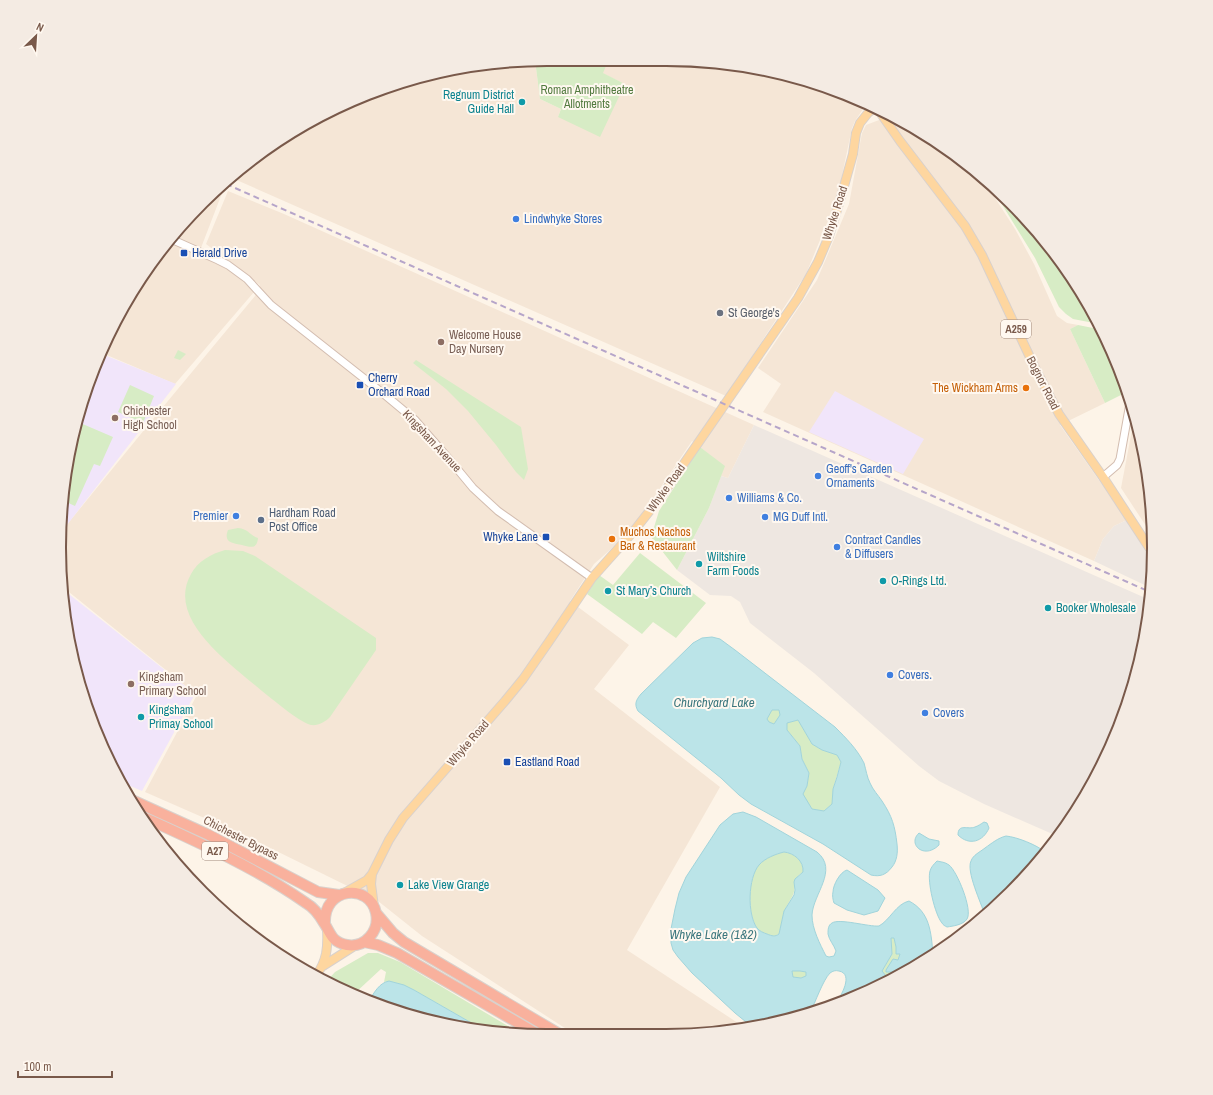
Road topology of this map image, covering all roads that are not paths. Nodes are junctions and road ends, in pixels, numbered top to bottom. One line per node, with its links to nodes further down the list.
1 (870, 112): 7 (main road, Whyke Road)
2 (884, 119): 5 (main road, Bognor Road / A259)
3 (176, 241): 7 (street, Kingsham Avenue)
4 (1128, 414): 5 (street)
5 (1103, 477): 6 (main road, Bognor Road / A259)
6 (1147, 544)
7 (592, 578): 10 (main road, Whyke Road)
8 (140, 804): 11 (highway, Chichester Bypass / A27)
9 (151, 821): 13 (highway, Chichester Bypass / A27)
10 (372, 874): 11 (main road, Whyke Road); 12 (main road, Whyke Road)
11 (341, 894): 12 (highway); 13 (highway)
12 (375, 910): 14 (highway); 18 (highway)
13 (326, 927): 14 (highway); 15 (main road)
14 (360, 943): 15 (main road); 17 (highway)
15 (323, 966): 16 (main road)
16 (320, 971)
17 (528, 1028)
18 (551, 1029)

